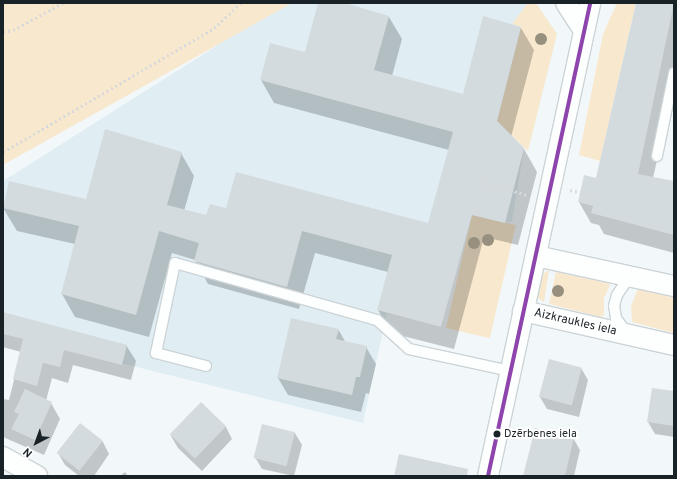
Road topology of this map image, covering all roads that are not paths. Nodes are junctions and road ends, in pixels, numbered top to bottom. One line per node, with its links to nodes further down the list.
1 (566, 3): 3 (street)
2 (590, 3): 3 (street)
3 (583, 29): 6 (street)
4 (674, 73): 5 (lane)
5 (657, 156)
6 (536, 256): 7 (street); 9 (street)
7 (637, 278): 8 (street); 10 (lane, Aizkraukles iela)
8 (674, 286)
9 (523, 311): 10 (street, Aizkraukles iela); 13 (street)
10 (628, 335): 11 (street, Aizkraukles iela)
11 (674, 345)
12 (206, 366): 13 (lane)
13 (510, 371): 16 (street)
14 (3, 457): 15 (street)
15 (37, 476)
16 (488, 476)

